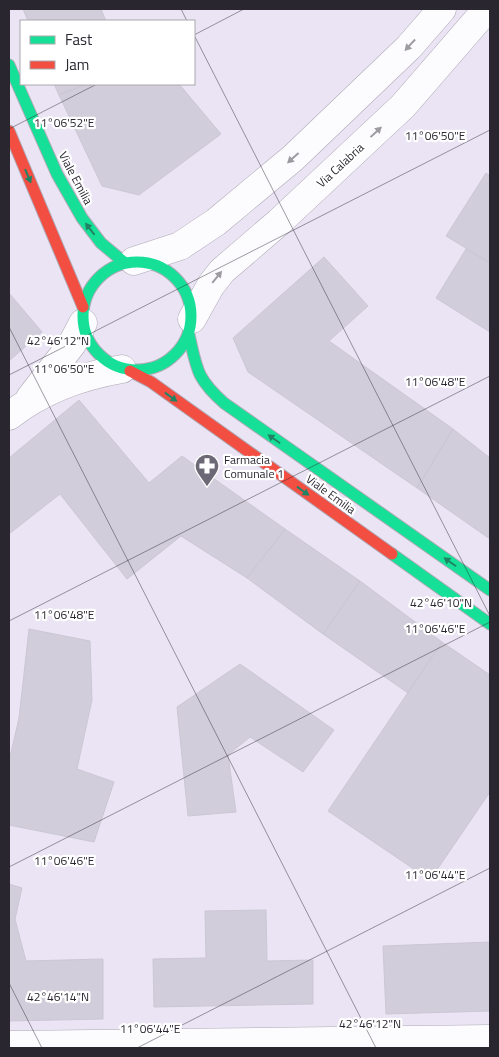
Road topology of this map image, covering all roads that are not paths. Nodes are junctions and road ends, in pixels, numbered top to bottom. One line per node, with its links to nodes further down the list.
1 (442, 9): 5 (street, one-way to 5)
2 (487, 9): 7 (street, Via Calabria, one-way to 2)
3 (9, 65): 5 (street, Viale Emilia, one-way to 3)
4 (9, 131): 6 (street, Viale Emilia, one-way to 6)
5 (129, 262): 6 (street); 7 (street, Viale Emilia)
6 (83, 315): 8 (street, Viale Emilia); 9 (street)
7 (190, 327): 8 (street); 10 (street, Viale Emilia, one-way to 7)
8 (126, 370): 9 (street); 11 (street, Viale Emilia, one-way to 11)
9 (18, 410)
10 (490, 590)
11 (490, 624)
12 (490, 1039): 14 (street)
13 (9, 1045): 14 (street)
14 (403, 1045)

